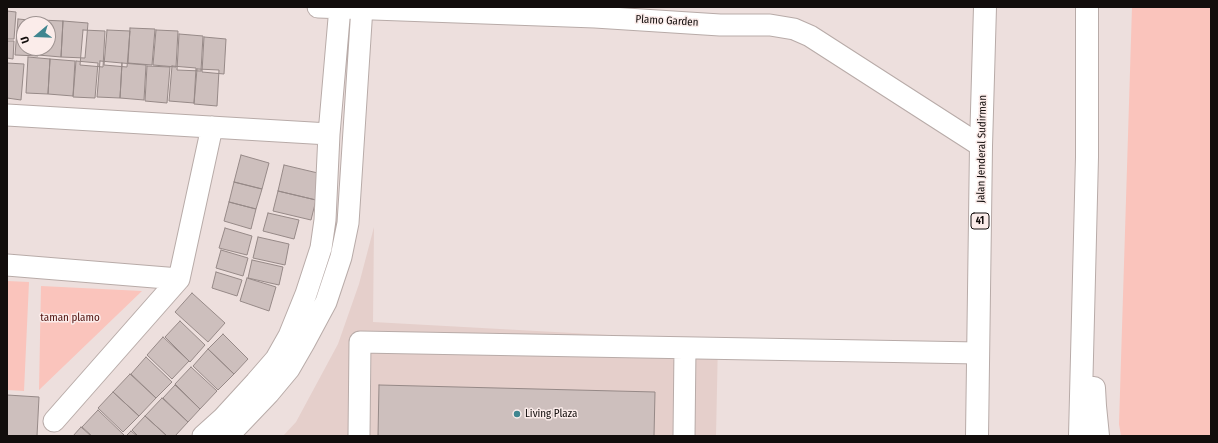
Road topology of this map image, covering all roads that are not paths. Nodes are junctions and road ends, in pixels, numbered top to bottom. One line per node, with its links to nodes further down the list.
1 (318, 7): 4 (street, Plamo Garden)
2 (985, 7): 12 (highway, Jalan Jenderal Sudirman / 41)
3 (1087, 7): 13 (highway)
4 (340, 8): 5 (street, Plamo Garden); 11 (street)
5 (362, 8): 6 (street, Plamo Garden); 20 (street)
6 (489, 10): 7 (street, Plamo Garden)
7 (732, 16): 8 (street, Plamo Garden)
8 (769, 16): 12 (street, Plamo Garden)
9 (7, 115): 10 (street)
10 (212, 127): 11 (street); 15 (street)
11 (329, 134): 19 (street)
12 (981, 146): 17 (highway, Jalan Jenderal Sudirman / 41)
13 (1087, 157): 24 (highway); 25 (highway)
14 (7, 265): 15 (street)
15 (180, 279): 18 (street)
16 (685, 348): 17 (street); 21 (street); 22 (street)
17 (978, 354): 23 (highway, Jalan Jenderal Sudirman / 41)
18 (54, 421)
19 (203, 436)
20 (228, 436)
21 (359, 436)
22 (684, 436)
23 (977, 436)
24 (1080, 436)
25 (1098, 436)

